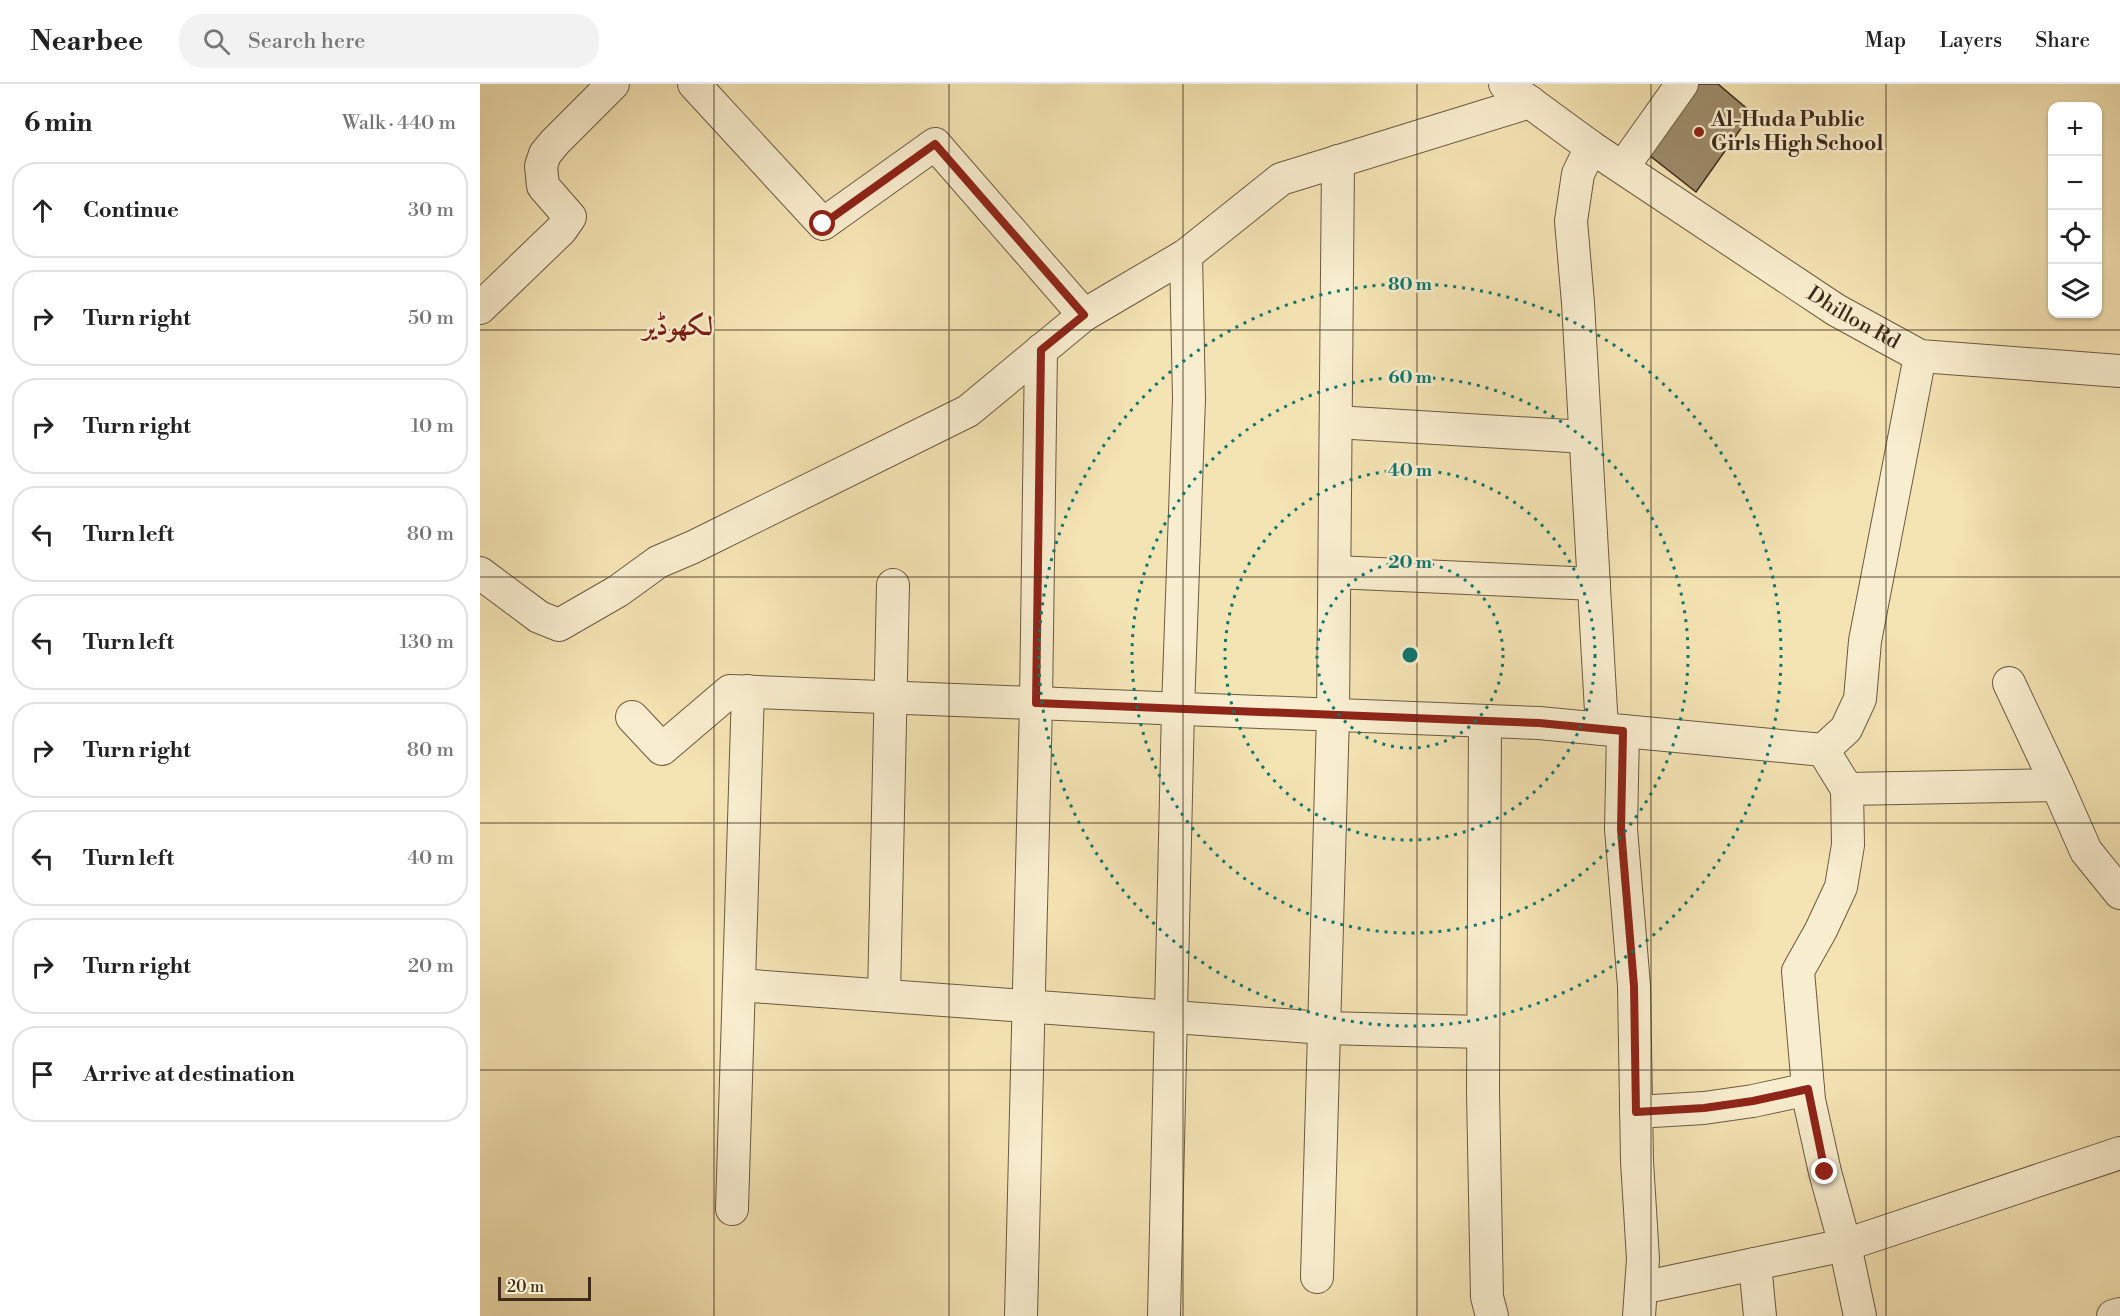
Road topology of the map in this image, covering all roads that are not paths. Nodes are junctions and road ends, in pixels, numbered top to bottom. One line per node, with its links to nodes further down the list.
1 (694, 84): 11 (street)
2 (1505, 84): 5 (street, Dhillon Rd)
3 (1682, 84): 8 (street)
4 (593, 90): 10 (street)
5 (1530, 102): 6 (street, Dhillon Rd); 7 (street)
6 (1591, 147): 8 (street, Dhillon Rd); 16 (street)
7 (1338, 161): 9 (street); 15 (street)
8 (1623, 167): 13 (street, Dhillon Rd)
9 (1186, 255): 11 (street); 25 (street)
10 (480, 308)
11 (1084, 315): 12 (street)
12 (1041, 350): 18 (street); 24 (street)
13 (1920, 356): 14 (street, Dhillon Rd); 30 (street)
14 (2120, 371)
15 (1336, 422): 16 (street); 17 (street)
16 (1585, 437): 19 (street)
17 (1335, 572): 19 (street); 26 (street)
18 (480, 573)
19 (1594, 584): 29 (street)
20 (893, 585): 23 (street)
21 (2009, 683): 31 (street)
22 (748, 691): 23 (street); 27 (street); 34 (street)
23 (891, 697): 24 (street); 35 (street)
24 (1036, 703): 25 (street); 36 (street)
25 (1178, 709): 26 (street); 37 (street)
26 (1333, 715): 28 (street); 38 (street)
27 (632, 717)
28 (1485, 721): 29 (street); 39 (street)
29 (1612, 730): 30 (street); 41 (street)
30 (1823, 750): 32 (street)
31 (2057, 784): 32 (street); 33 (street)
32 (1847, 789): 40 (street)
33 (2118, 887)
34 (739, 986): 35 (street); 43 (street)
35 (884, 995): 36 (street)
36 (1029, 1005): 37 (street); 49 (street)
37 (1171, 1016): 38 (street); 50 (street)
38 (1324, 1028): 39 (street); 46 (street)
39 (1483, 1032): 51 (street)
40 (1808, 1089): 41 (street); 44 (street)
41 (1636, 1112): 47 (street)
42 (2120, 1153): 44 (street)
43 (732, 1209)
44 (1845, 1245): 45 (street); 53 (street)
45 (1755, 1264): 47 (street); 52 (street)
46 (1317, 1277)
47 (1640, 1302)
48 (2120, 1314): 54 (street)
49 (1021, 1316)
50 (1164, 1316)
51 (1492, 1316)
52 (1760, 1316)
53 (1860, 1316)
54 (2113, 1316)

